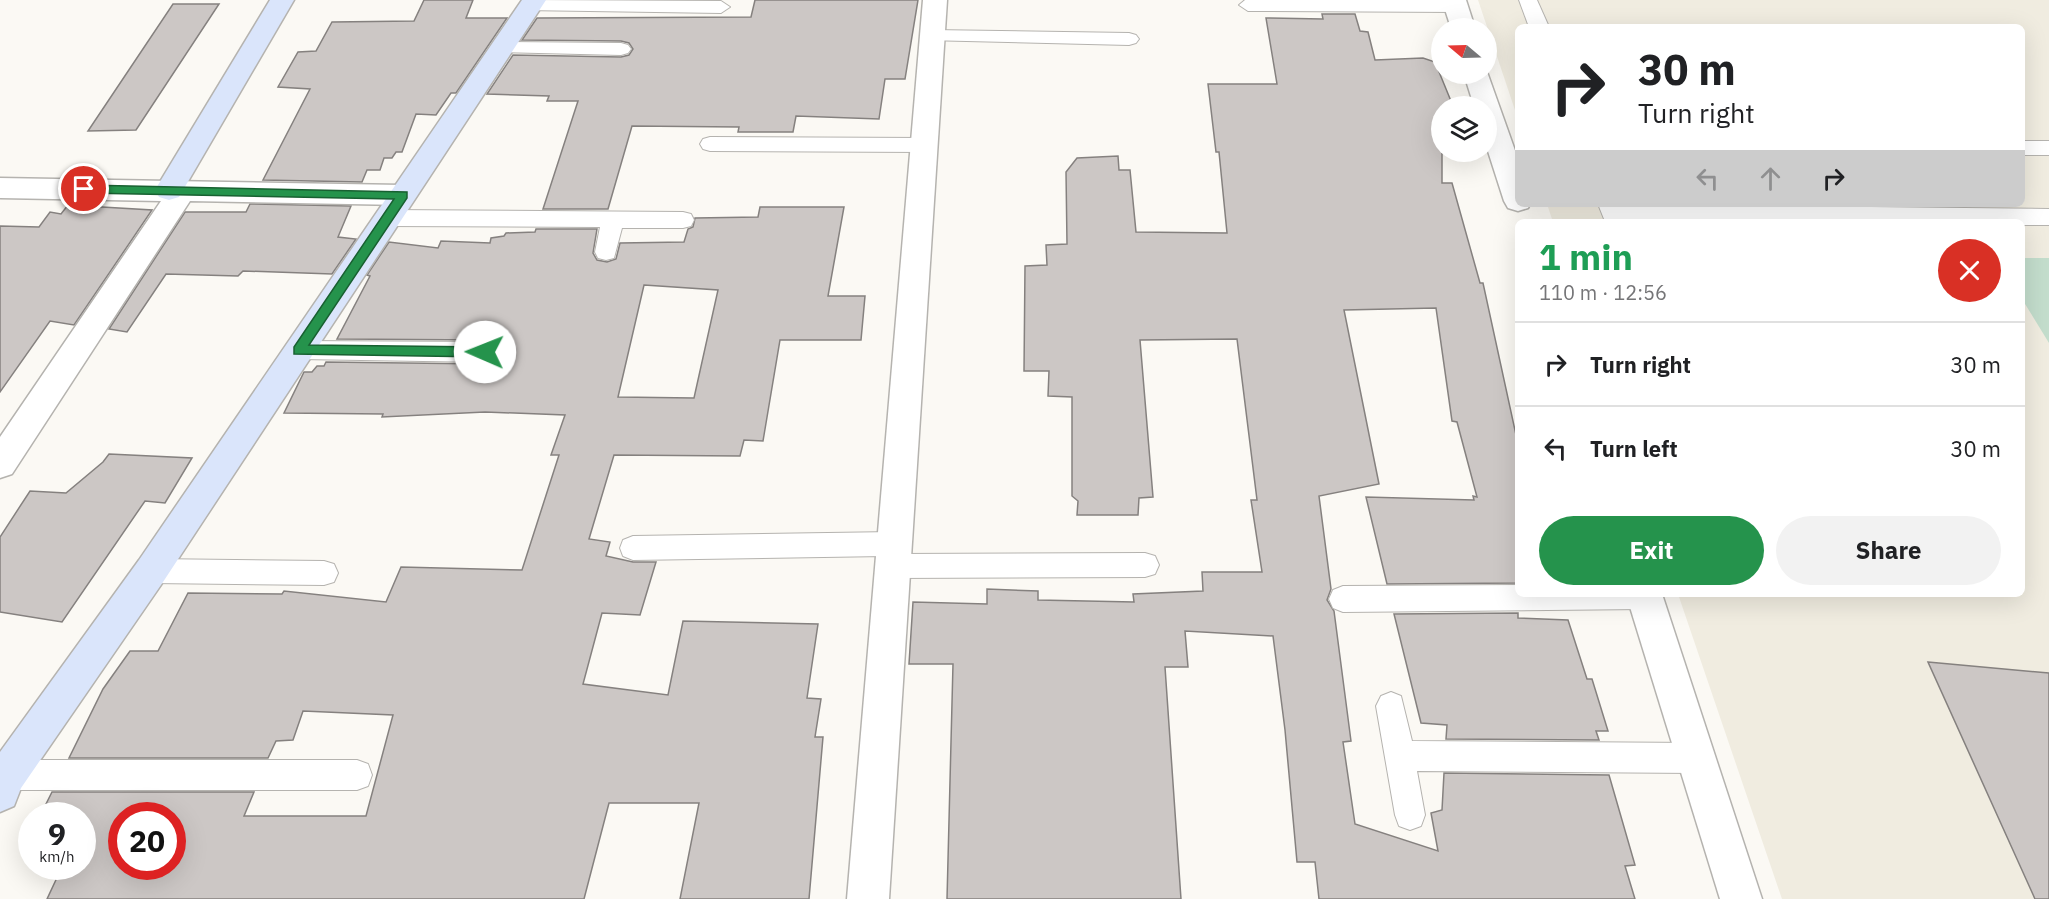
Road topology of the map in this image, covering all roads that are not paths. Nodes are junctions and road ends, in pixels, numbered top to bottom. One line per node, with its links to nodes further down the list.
1 (282, 0): 21 (street)
2 (935, 0): 10 (street)
3 (1528, 0): 8 (lane)
4 (1247, 2): 7 (lane); 9 (lane)
5 (532, 3): 6 (lane); 12 (street)
6 (721, 7)
7 (1458, 11)
8 (1538, 24)
9 (1252, 27)
10 (932, 36): 11 (lane); 16 (street)
11 (1129, 39)
12 (502, 48): 13 (lane); 22 (street)
13 (621, 49)
14 (1481, 84): 20 (street)
15 (710, 144): 16 (lane)
16 (924, 145): 32 (street)
17 (2025, 148): 18 (lane)
18 (2049, 148)
19 (0, 188): 21 (street)
20 (1515, 190)
21 (175, 191): 22 (street); 30 (street)
22 (395, 206): 25 (lane); 28 (street)
23 (1610, 207): 24 (lane)
24 (2035, 211)
25 (614, 219): 26 (lane); 27 (lane)
26 (683, 220)
27 (606, 252)
28 (299, 350): 29 (lane); 34 (street)
29 (485, 352)
30 (0, 464)
31 (633, 548): 32 (lane)
32 (892, 555): 33 (lane); 45 (street)
33 (1145, 565)
34 (151, 571): 35 (lane); 43 (street)
35 (324, 573)
36 (1515, 597): 38 (lane)
37 (1645, 597): 41 (street)
38 (1343, 599)
39 (1391, 706): 40 (lane)
40 (1400, 756): 41 (lane); 44 (lane)
41 (1696, 758): 46 (street)
42 (357, 775): 43 (lane)
43 (2, 781)
44 (1410, 815)
45 (868, 899)
46 (1741, 899)

